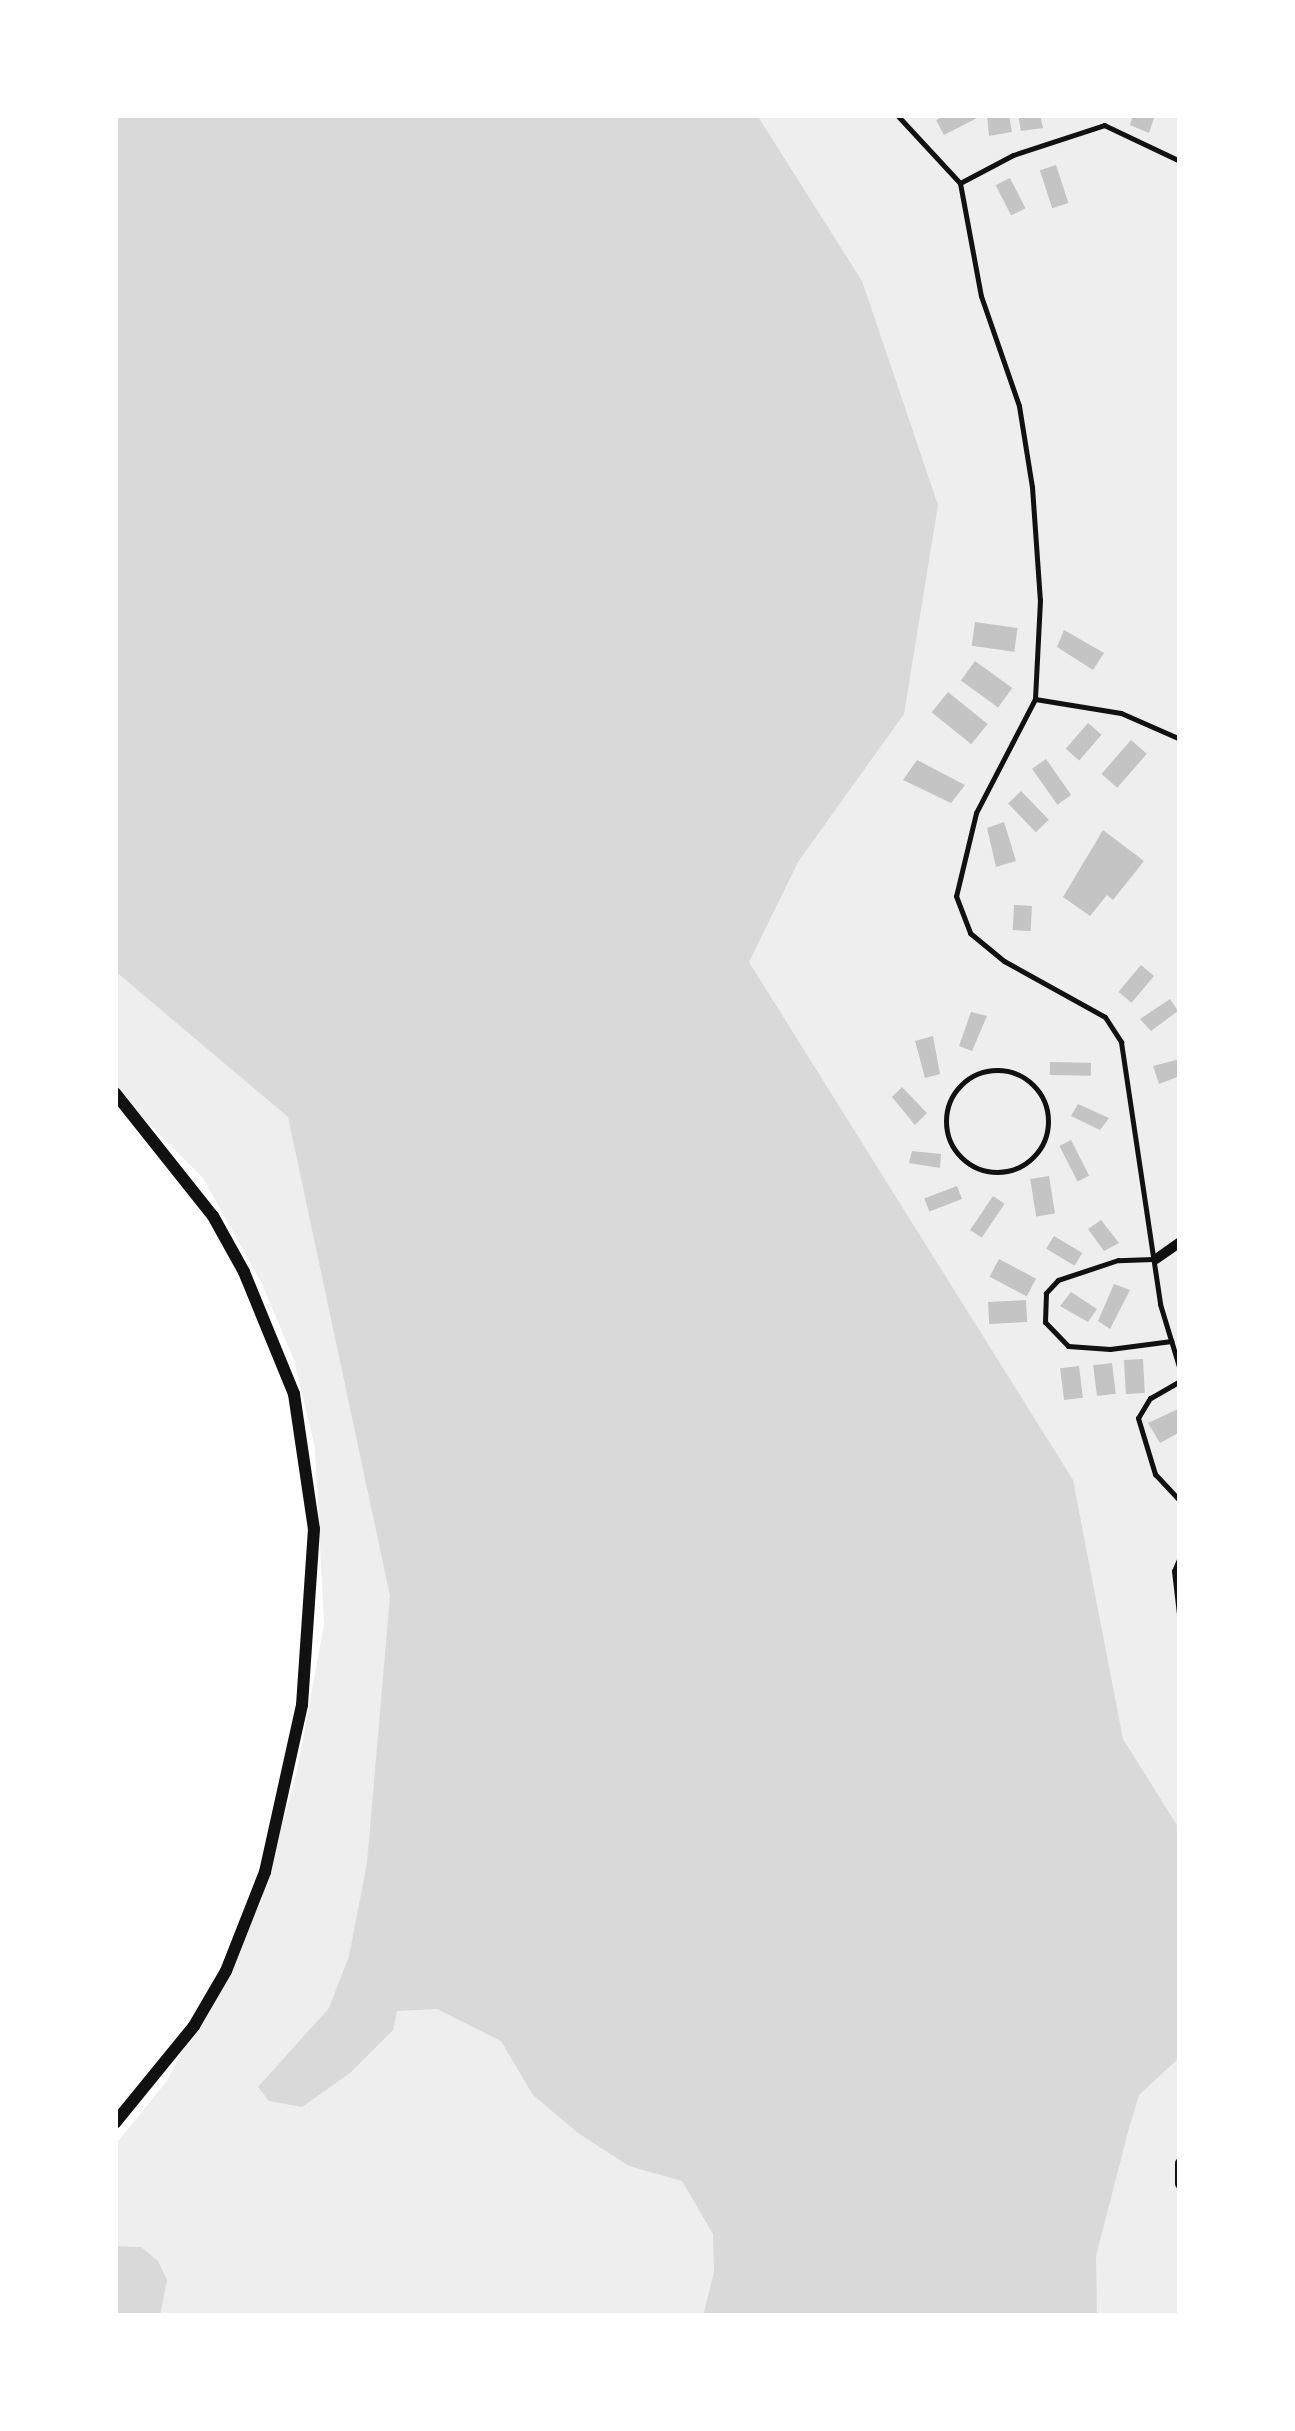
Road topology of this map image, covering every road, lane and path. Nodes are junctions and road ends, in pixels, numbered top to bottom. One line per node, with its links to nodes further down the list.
1 (897, 115): 5 (lane)
2 (1104, 115): 3 (lane)
3 (1104, 124): 4 (lane); 5 (lane)
4 (1180, 162)
5 (960, 183): 6 (lane)
6 (1035, 699): 7 (lane); 11 (lane)
7 (1180, 738)
8 (115, 1093): 18 (street)
9 (1040, 1094): 9 (lane)
10 (1180, 1242): 11 (street)
11 (1156, 1260): 12 (lane); 12 (lane)
12 (1171, 1341): 13 (lane)
13 (1180, 1370)
14 (1180, 1381): 15 (lane)
15 (1180, 1500)
16 (1180, 1557): 17 (lane)
17 (1180, 1622)
18 (115, 2123)
19 (1180, 2163): 20 (street)
20 (1180, 2184)

